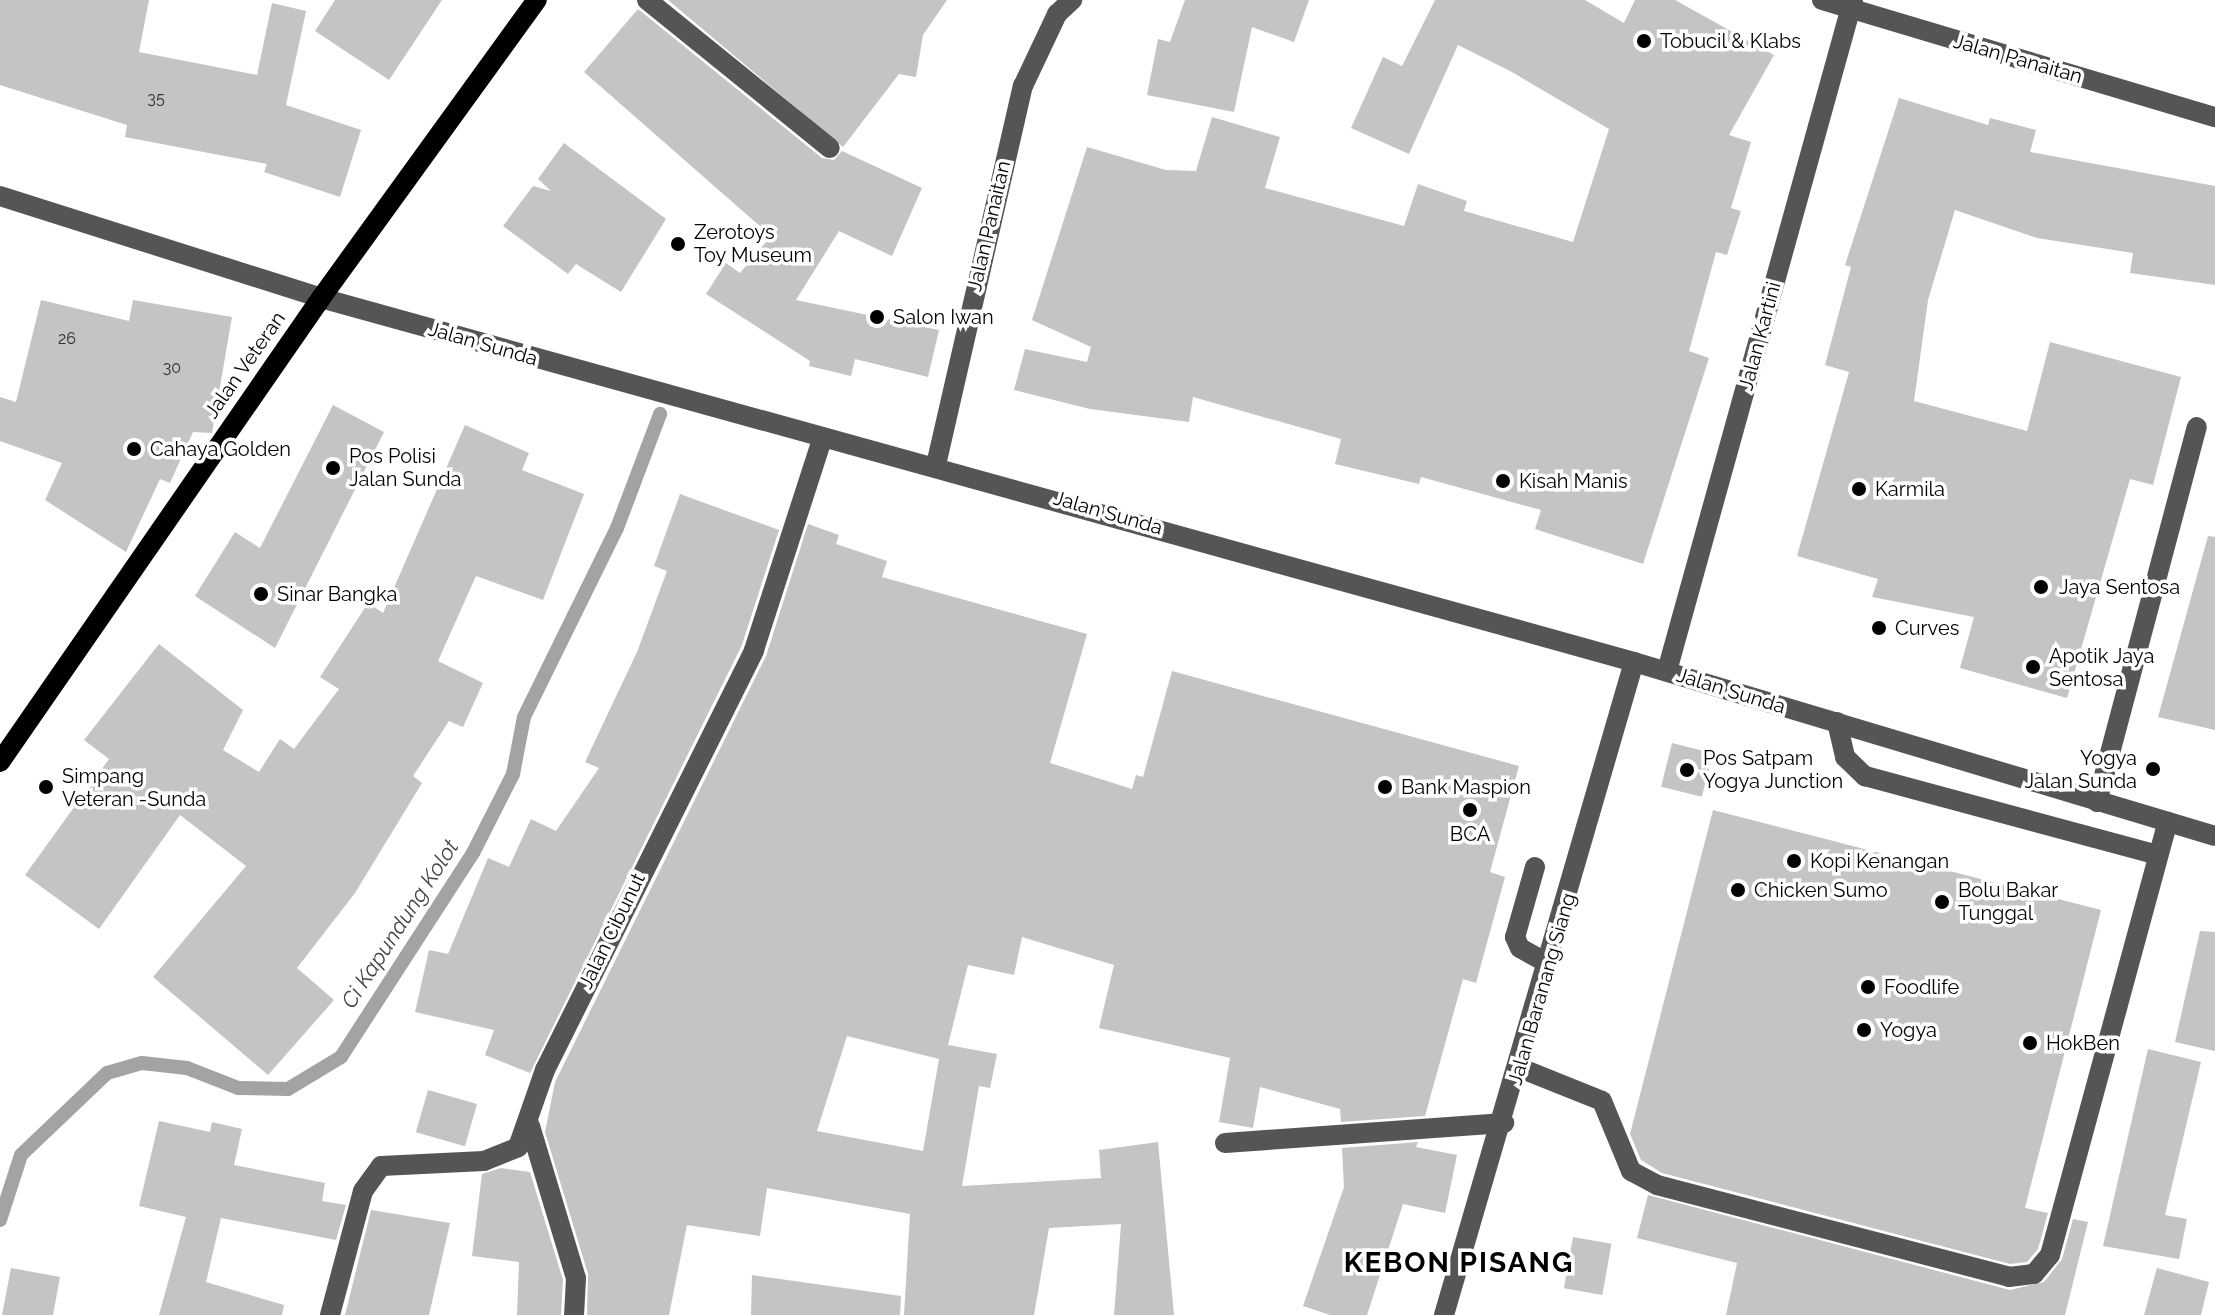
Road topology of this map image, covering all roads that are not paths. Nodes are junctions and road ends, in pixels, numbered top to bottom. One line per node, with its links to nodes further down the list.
1 (537, 0): 9 (main road, Jalan Veteran)
2 (647, 0): 7 (street)
3 (1072, 0): 12 (street, Jalan Panaitan)
4 (1822, 0): 5 (street, Jalan Panaitan)
5 (1851, 5): 6 (street, Jalan Panaitan); 14 (street, Jalan Kartini)
6 (2215, 117)
7 (830, 148)
8 (0, 196): 9 (street, Jalan Sunda)
9 (321, 298): 11 (street, Jalan Sunda); 16 (main road, Jalan Veteran)
10 (2197, 427): 17 (street)
11 (822, 439): 12 (street, Jalan Sunda); 25 (street, Jalan Cibunut)
12 (936, 465): 13 (street, Jalan Sunda)
13 (1634, 662): 14 (street, Jalan Sunda); 22 (street, Jalan Baranang Siang)
14 (1667, 671): 15 (street, Jalan Sunda)
15 (1837, 722): 17 (street, Jalan Sunda); 20 (street)
16 (0, 762)
17 (2097, 802): 18 (street, Jalan Sunda)
18 (2168, 822): 19 (street, Jalan Sunda); 20 (street)
19 (2215, 836)
20 (2158, 855): 23 (street)
21 (1535, 867): 22 (street)
22 (1549, 964): 23 (street, Jalan Baranang Siang)
23 (1520, 1068): 24 (street, Jalan Baranang Siang)
24 (1504, 1123): 26 (street); 29 (street, Jalan Baranang Siang)
25 (530, 1126): 27 (street, Jalan Cibunut); 28 (street)
26 (1225, 1143)
27 (330, 1315)
28 (574, 1315)
29 (1444, 1315)

